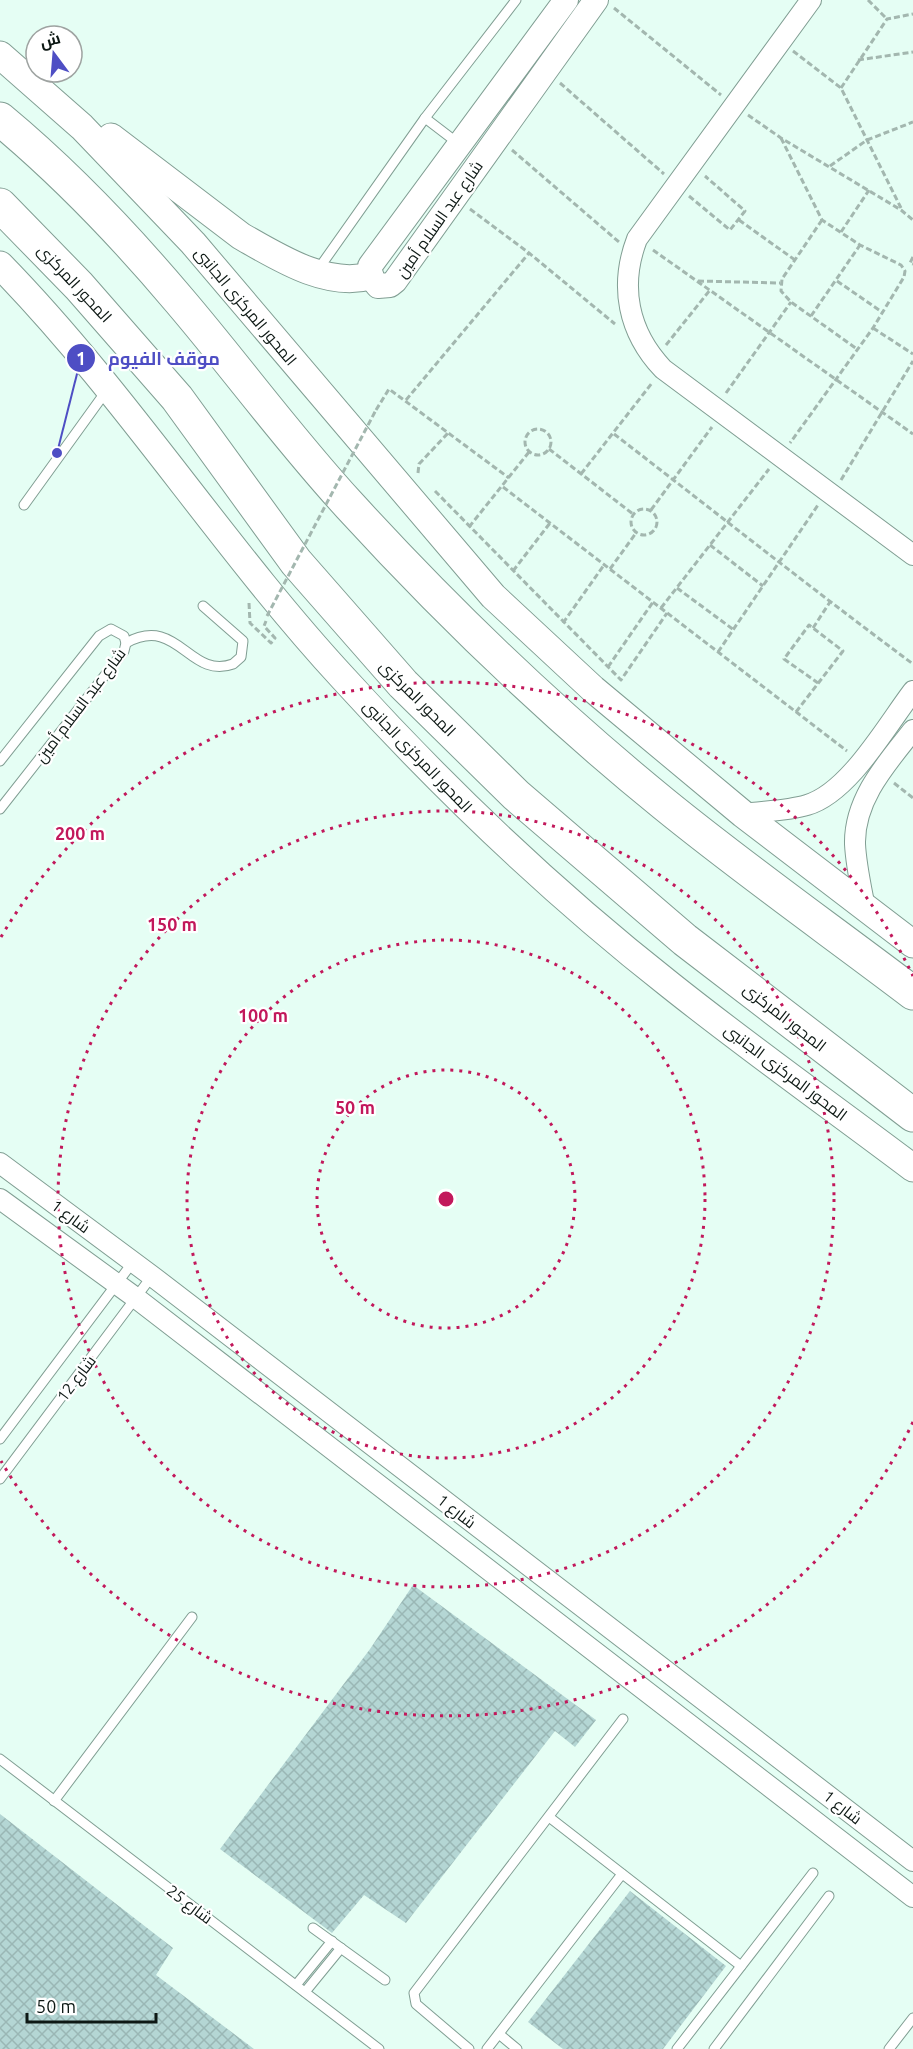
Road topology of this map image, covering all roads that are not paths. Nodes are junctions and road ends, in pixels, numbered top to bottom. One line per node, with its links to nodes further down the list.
1 (516, 0): 6 (lane)
2 (566, 0): 9 (street, شارع عبد السلام أمين)
3 (811, 0): 16 (street)
4 (604, 4): 13 (street, شارع عبد السلام أمين)
5 (0, 56): 8 (main road, المحور المركزى الجانبى)
6 (425, 118): 9 (lane); 12 (lane)
7 (0, 119): 27 (highway)
8 (82, 127): 12 (main road); 24 (main road, المحور المركزى الجانبى)
9 (459, 145): 13 (street, شارع عبد السلام أمين)
10 (0, 205): 28 (highway, المحور المركزى)
11 (0, 265): 14 (main road, المحور المركزى الجانبى)
12 (316, 272): 13 (main road)
13 (370, 276)
14 (108, 388): 15 (lane); 30 (main road, المحور المركزى الجانبى)
15 (24, 505)
16 (913, 555)
17 (203, 606): 18 (lane)
18 (126, 643): 22 (lane, شارع عبد السلام أمين); 23 (lane, شارع عبد السلام أمين)
19 (913, 691): 24 (street)
20 (913, 730): 21 (street)
21 (906, 748): 25 (street)
22 (0, 761)
23 (0, 809)
24 (743, 814): 25 (main road, المحور المركزى الجانبى)
25 (865, 908): 26 (main road, المحور المركزى الجانبى)
26 (913, 944)
27 (913, 993)
28 (913, 1115)
29 (0, 1163): 32 (street, شارع 1)
30 (913, 1168)
31 (0, 1199): 34 (street, شارع 1)
32 (133, 1262): 33 (street, شارع 1); 34 (lane, شارع 12)
33 (152, 1276): 35 (lane, شارع 12); 43 (street, شارع 1)
34 (116, 1285): 35 (street, شارع 1); 36 (lane, شارع 12)
35 (136, 1298): 37 (lane, شارع 12); 47 (street, شارع 1)
36 (0, 1439)
37 (0, 1479)
38 (192, 1617): 41 (lane)
39 (623, 1719): 42 (lane)
40 (0, 1759): 41 (lane, شارع 25)
41 (54, 1800): 53 (lane, شارع 25)
42 (549, 1816): 45 (lane); 58 (lane)
43 (913, 1861)
44 (813, 1873): 51 (lane)
45 (622, 1874): 51 (lane); 56 (lane)
46 (829, 1896): 62 (lane)
47 (913, 1897)
48 (313, 1928): 49 (lane)
49 (332, 1941): 50 (lane); 53 (lane)
50 (341, 1948): 52 (lane); 54 (lane)
51 (741, 1966): 61 (lane)
52 (385, 1980)
53 (296, 1985): 54 (lane, شارع 25)
54 (305, 1992): 57 (lane, شارع 25)
55 (913, 2018): 63 (lane)
56 (499, 2034): 59 (lane); 60 (lane)
57 (379, 2049)
58 (469, 2049)
59 (487, 2049)
60 (517, 2049)
61 (677, 2049)
62 (714, 2049)
63 (889, 2049)

